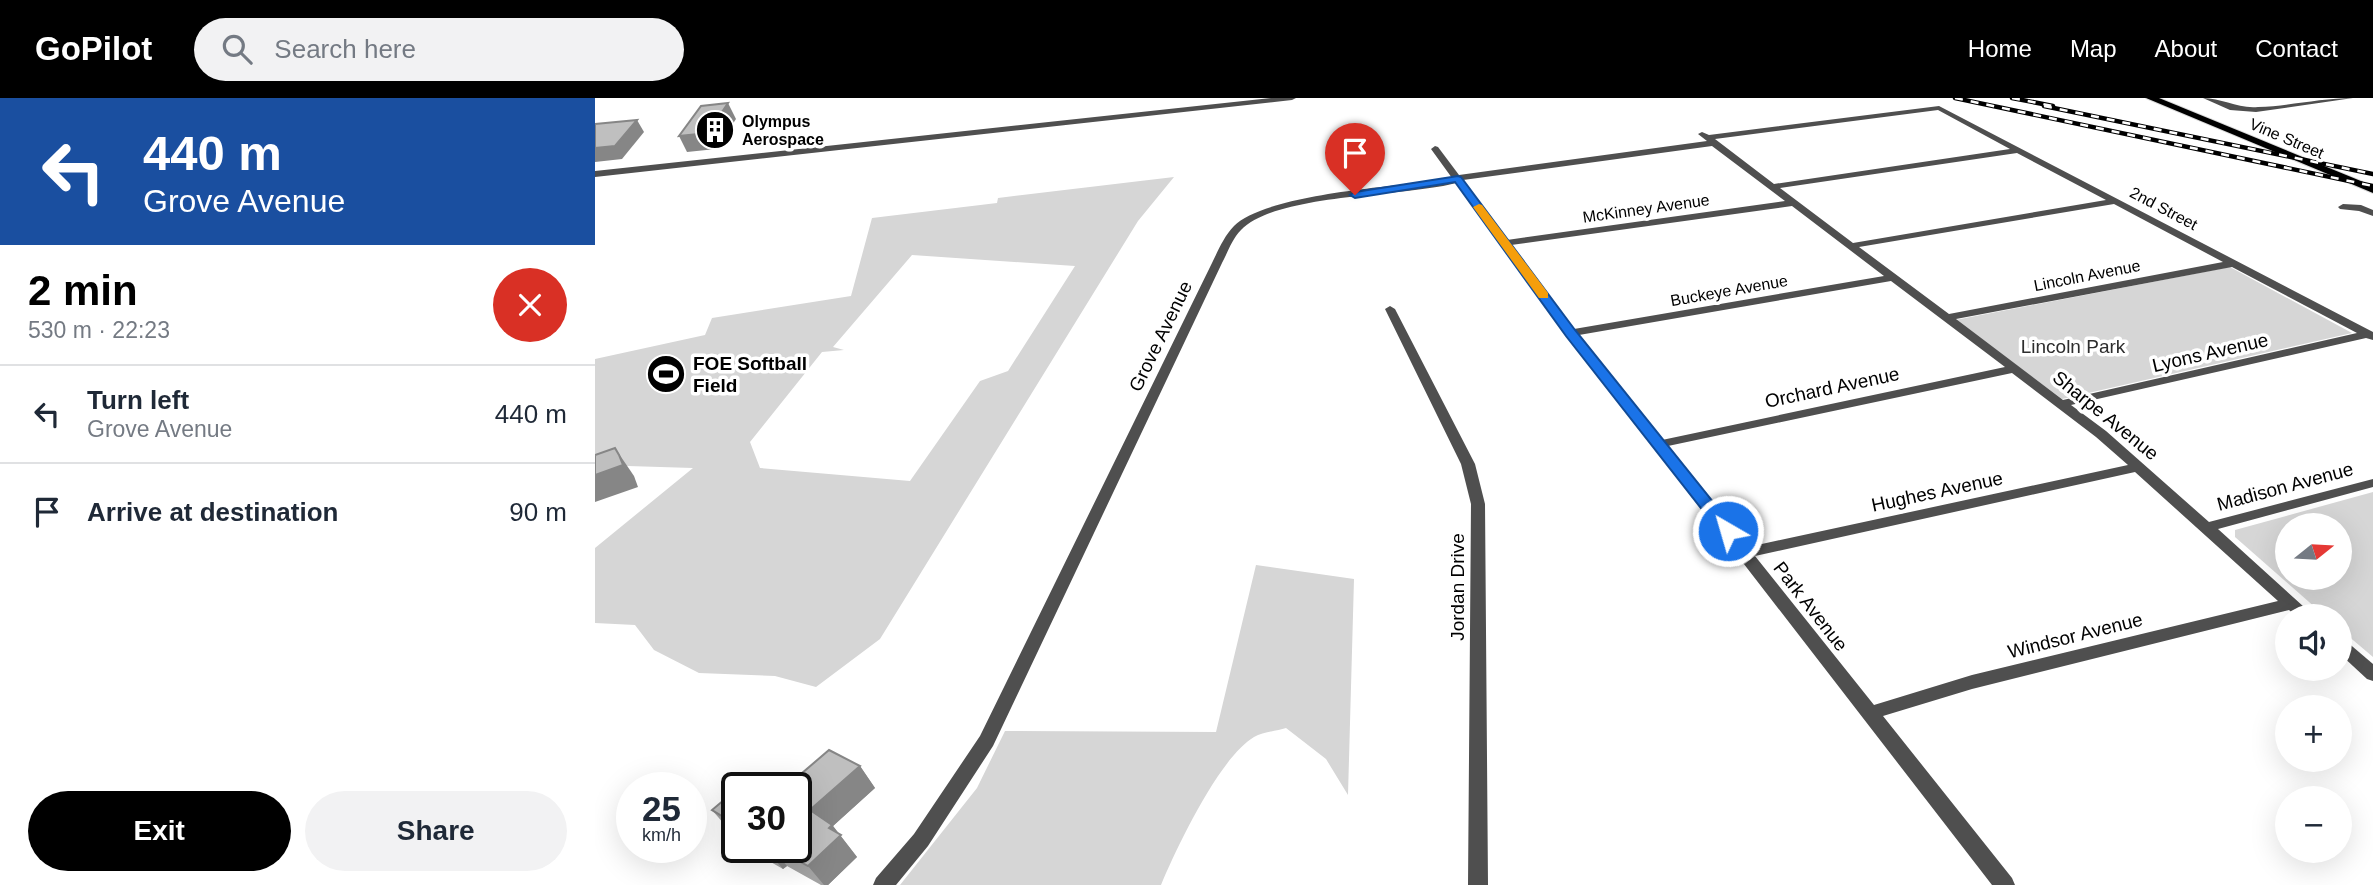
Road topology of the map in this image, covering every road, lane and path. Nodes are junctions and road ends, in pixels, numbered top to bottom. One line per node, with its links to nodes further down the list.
1 (1292, 98): 10 (street)
2 (2151, 98): 14 (main road, Vine Street)
3 (2163, 98): 12 (main road, Vine Street)
4 (2207, 98): 5 (street)
5 (2349, 98)
6 (1939, 108): 7 (street, Grove Avenue); 9 (street, 2nd Street)
7 (1707, 138): 11 (street, Grove Avenue); 13 (street, Sharpe Avenue)
8 (1435, 149): 11 (street, Park Avenue)
9 (2018, 150): 13 (street); 15 (street, 2nd Street)
10 (595, 174)
11 (1458, 179): 19 (street, Park Avenue); 38 (street, Grove Avenue)
12 (2373, 185)
13 (1771, 187): 16 (street, Sharpe Avenue)
14 (2373, 190)
15 (2115, 201): 20 (street); 21 (street, 2nd Street)
16 (1792, 203): 19 (street, McKinney Avenue); 20 (street, Sharpe Avenue)
17 (2343, 207): 18 (street)
18 (2373, 213)
19 (1505, 243): 25 (street, Park Avenue)
20 (1850, 246): 22 (street, Sharpe Avenue)
21 (2234, 263): 24 (street, Lincoln Avenue); 26 (street, 2nd Street)
22 (1892, 278): 24 (street, Sharpe Avenue); 25 (street, Buckeye Avenue)
23 (1390, 309): 39 (street, Jordan Drive)
24 (1946, 318): 27 (street, Sharpe Avenue)
25 (1571, 333): 29 (street, Park Avenue)
26 (2370, 336): 28 (street, Lyons Avenue)
27 (2013, 369): 28 (street, Sharpe Avenue); 29 (street, Orchard Avenue)
28 (2061, 404): 30 (street, Sharpe Avenue)
29 (1660, 444): 33 (street, Park Avenue)
30 (2138, 467): 32 (street, Sharpe Avenue); 33 (street, Hughes Avenue)
31 (2373, 482): 32 (street, Madison Avenue)
32 (2208, 527): 34 (street, Sharpe Avenue)
33 (1745, 553): 37 (street, Park Avenue)
34 (2292, 603): 37 (street, Windsor Avenue)
35 (2352, 656): 36 (street)
36 (2373, 674)
37 (1870, 713): 40 (street, Park Avenue)
38 (883, 885)
39 (1478, 885)
40 (2005, 885)

